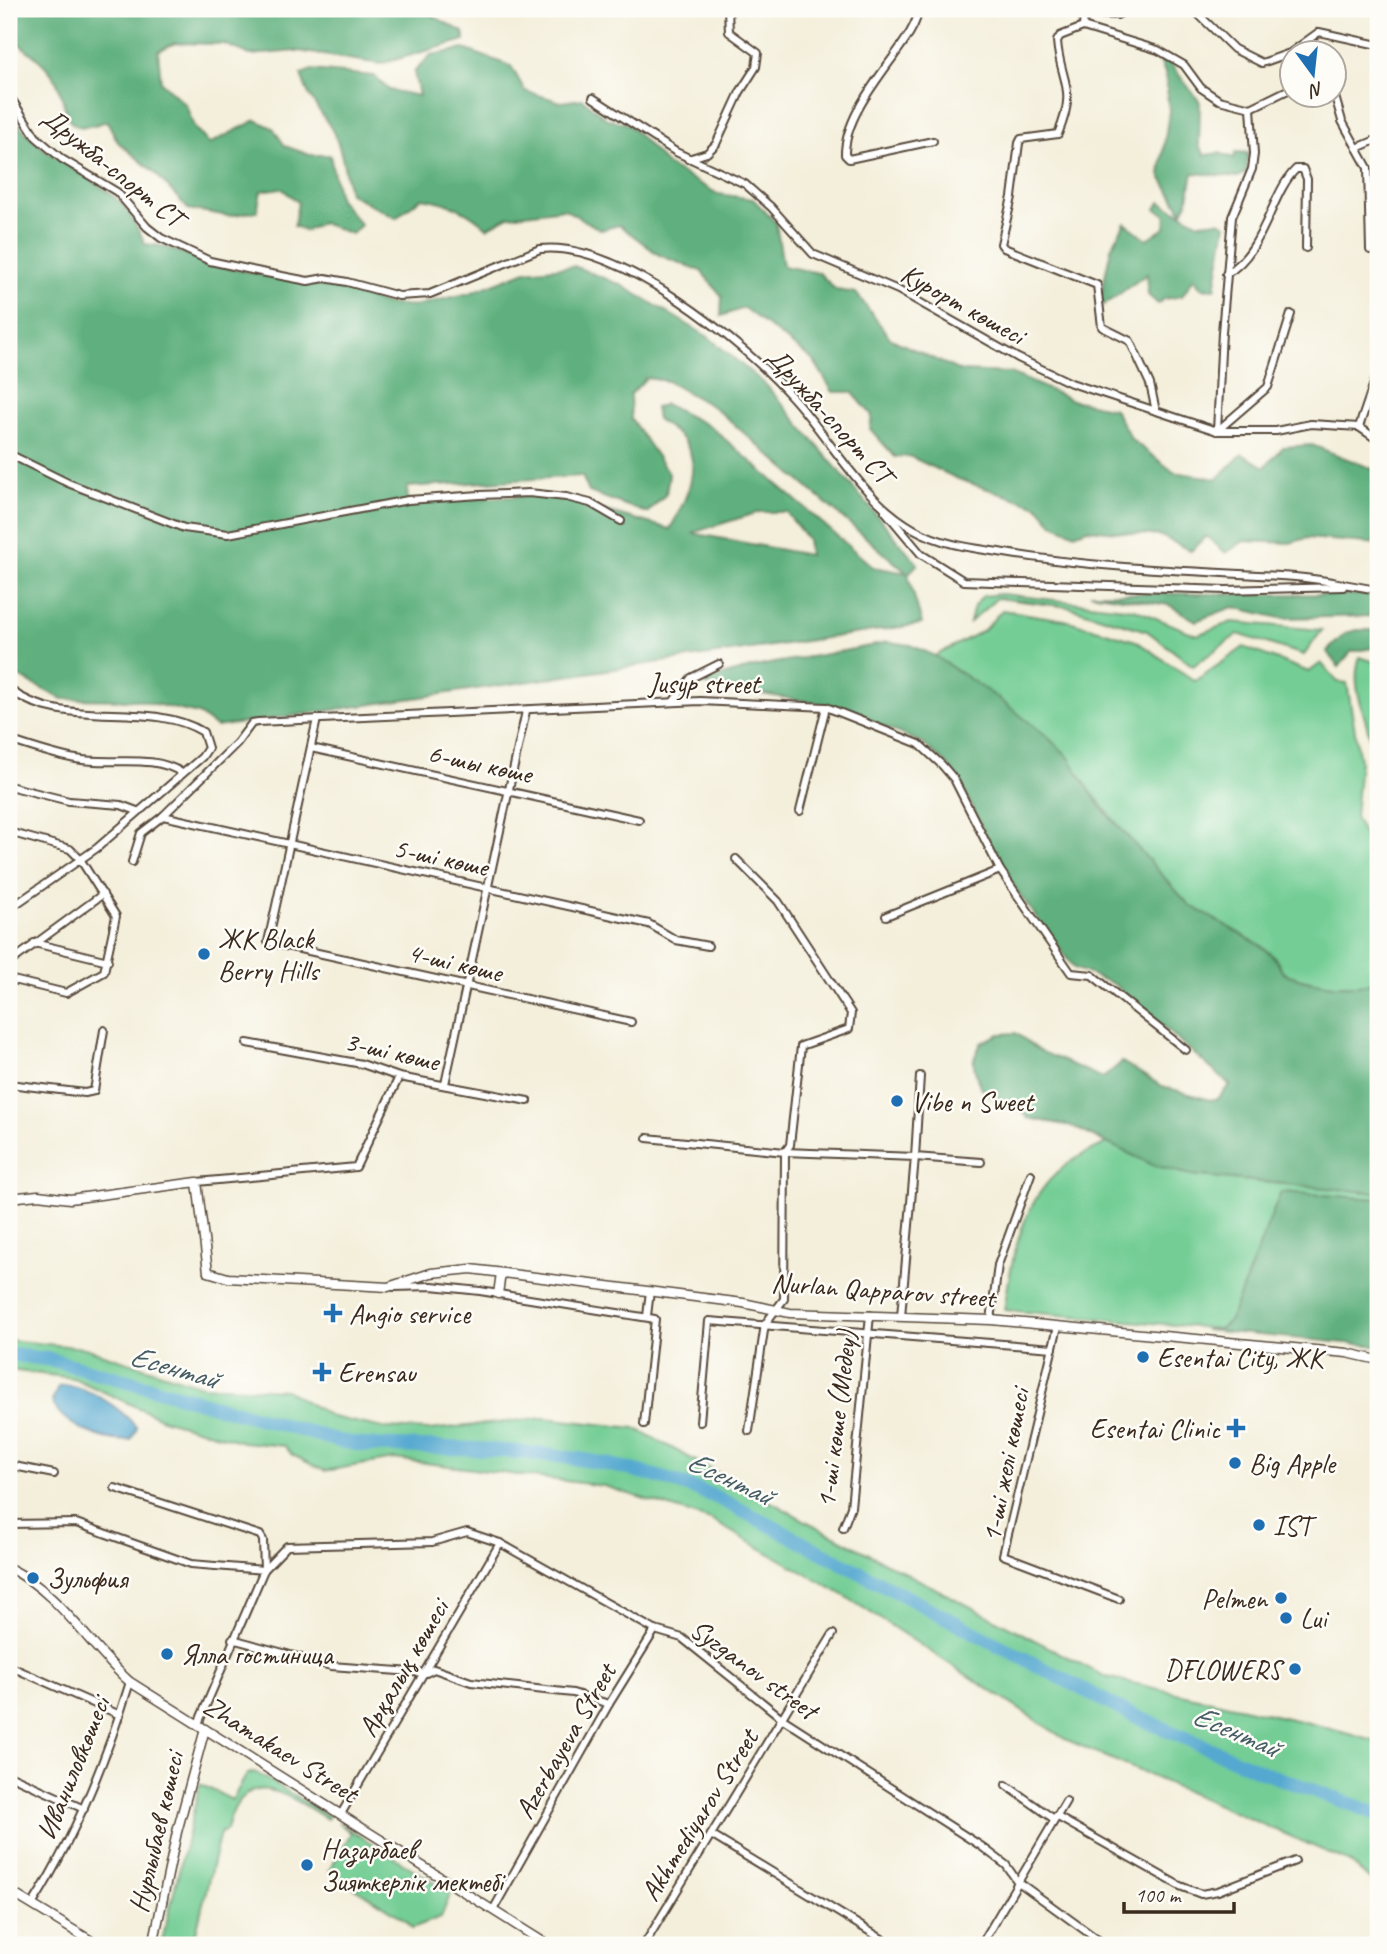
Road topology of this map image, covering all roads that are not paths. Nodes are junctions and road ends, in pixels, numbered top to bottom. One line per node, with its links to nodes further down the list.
1 (728, 9): 17 (street)
2 (918, 9): 15 (street)
3 (1075, 9): 6 (street)
4 (1129, 9): 6 (street)
5 (1193, 9): 8 (street)
6 (1084, 14): 7 (street)
7 (1083, 27): 12 (street); 25 (street)
8 (1378, 44)
9 (9, 95): 30 (street, Дружба-спорт СТ)
10 (1278, 95): 12 (street)
11 (593, 98): 17 (street, Курорт көшесі)
12 (1251, 108): 22 (street)
13 (1339, 108): 16 (street)
14 (1378, 138): 16 (street)
15 (933, 141)
16 (1357, 148): 18 (street)
17 (688, 159): 25 (street, Курорт көшесі)
18 (1368, 168): 19 (street); 21 (street)
19 (1378, 168)
20 (1306, 248): 22 (street)
21 (1370, 250)
22 (1226, 274): 27 (street)
23 (1291, 314): 27 (street)
24 (1378, 371): 26 (street)
25 (1156, 411): 27 (street, Курорт көшесі)
26 (1359, 427): 27 (street, Курорт көшесі); 28 (street)
27 (1217, 431)
28 (1377, 439)
29 (9, 454): 31 (street)
30 (882, 506): 32 (street, Дружба-спорт СТ); 32 (street)
31 (621, 521)
32 (1357, 587): 33 (street, Дружба-спорт СТ)
33 (1378, 590)
34 (719, 664): 36 (street)
35 (9, 689): 42 (street)
36 (673, 702): 37 (street, Jusyp street); 38 (street, Jusyp street)
37 (826, 707): 46 (street); 54 (street, Jusyp street)
38 (526, 710): 39 (street, Jusyp street); 44 (street)
39 (317, 719): 41 (street); 47 (street, Jusyp street)
40 (9, 740): 42 (street)
41 (311, 748): 44 (street, 6-шы көше); 50 (street)
42 (182, 773): 45 (street)
43 (9, 786): 45 (street)
44 (509, 791): 48 (street, 6-шы көше); 55 (street)
45 (137, 811): 51 (street)
46 (800, 811)
47 (163, 816): 50 (street, 5-ші көше); 53 (street, Jusyp street)
48 (639, 820)
49 (9, 832): 51 (street)
50 (289, 846): 55 (street, 5-ші көше); 65 (street, 4-ші көше)
51 (80, 859): 56 (street); 58 (street)
52 (736, 859): 76 (street)
53 (132, 862)
54 (1000, 870): 59 (street); 69 (street, Jusyp street)
55 (488, 889): 61 (street, 5-ші көше); 65 (street)
56 (103, 894): 60 (street); 62 (street)
57 (9, 896): 58 (street)
58 (12, 906)
59 (886, 916)
60 (34, 943): 62 (street); 63 (street)
61 (708, 946)
62 (108, 961): 64 (street)
63 (9, 963)
64 (9, 979)
65 (465, 987): 66 (street, 4-ші көше); 73 (street)
66 (631, 1022)
67 (104, 1030): 72 (street)
68 (247, 1043): 71 (street, 3-ші көше)
69 (1186, 1050)
70 (920, 1076): 77 (street)
71 (399, 1077): 73 (street, 3-ші көше); 80 (street)
72 (9, 1084)
73 (445, 1084): 74 (street, 3-ші көше)
74 (528, 1101)
75 (647, 1138): 76 (street)
76 (785, 1152): 77 (street); 86 (street)
77 (915, 1157): 78 (street); 89 (street)
78 (981, 1162)
79 (1031, 1174): 90 (street)
80 (197, 1182): 81 (street); 83 (street, Nurlan Qapparov street)
81 (9, 1198)
82 (501, 1273): 83 (street, Nurlan Qapparov street); 84 (street, Nurlan Qapparov street); 85 (street)
83 (388, 1287): 85 (street, Nurlan Qapparov street)
84 (650, 1291): 86 (street, Nurlan Qapparov street); 88 (street)
85 (498, 1294): 88 (street, Nurlan Qapparov street)
86 (778, 1310): 87 (street, Nurlan Qapparov street); 91 (street)
87 (870, 1315): 89 (street, Nurlan Qapparov street); 93 (street, 1-ші көше (Медеу))
88 (647, 1316): 97 (street, Nurlan Qapparov street)
89 (901, 1316): 90 (street, Nurlan Qapparov street)
90 (991, 1320): 92 (street, Nurlan Qapparov street)
91 (765, 1324): 93 (street, Nurlan Qapparov street); 96 (street, Nurlan Qapparov street); 98 (street)
92 (1058, 1326): 94 (street); 95 (street, Nurlan Qapparov street)
93 (869, 1333): 94 (street, Nurlan Qapparov street); 103 (street, 1-ші көше (Медеу))
94 (1053, 1348): 107 (street, 1-ші желі көшесі)
95 (1378, 1360)
96 (700, 1422)
97 (644, 1424)
98 (750, 1431)
99 (9, 1465): 100 (street)
100 (54, 1474)
101 (114, 1488): 106 (street)
102 (9, 1524): 106 (street)
103 (843, 1528)
104 (500, 1543): 106 (street, Syzganov street); 108 (street, Syzganov street); 112 (street, Арқалық көшесі)
105 (9, 1568): 113 (street, Zhamakaev Street)
106 (264, 1570): 110 (street, Нурлыбаев көшесі)
107 (1119, 1599)
108 (655, 1630): 114 (street, Azerbayeva Street); 116 (street, Syzganov street)
109 (833, 1634): 116 (street, Akhmediyarov Street)
110 (232, 1639): 112 (street); 117 (street, Нурлыбаев көшесі)
111 (9, 1666): 115 (street)
112 (426, 1673): 114 (street); 122 (street, Арқалық көшесі)
113 (130, 1682): 115 (street, Иваниловкөшесі); 117 (street, Zhamakaev Street)
114 (609, 1704): 129 (street, Azerbayeva Street)
115 (120, 1715): 121 (street, Иваниловкөшесі)
116 (783, 1718): 124 (street, Akhmediyarov Street); 126 (street, Syzganov street)
117 (202, 1727): 122 (street, Zhamakaev Street); 131 (street, Нурлыбаев көшесі)
118 (9, 1775): 121 (street)
119 (1006, 1785): 123 (street)
120 (1066, 1801): 123 (street)
121 (84, 1809): 128 (street, Иваниловкөшесі)
122 (341, 1814): 129 (street, Zhamakaev Street)
123 (1055, 1817): 125 (street); 126 (street)
124 (711, 1835): 133 (street, Akhmediyarov Street); 134 (street)
125 (1295, 1861)
126 (1017, 1881): 135 (street); 136 (street, Syzganov street)
127 (9, 1891): 128 (street)
128 (32, 1905): 130 (street)
129 (493, 1910): 132 (street, Zhamakaev Street)
130 (98, 1945)
131 (153, 1945)
132 (548, 1945)
133 (644, 1945)
134 (892, 1945)
135 (981, 1945)
136 (1105, 1945)

